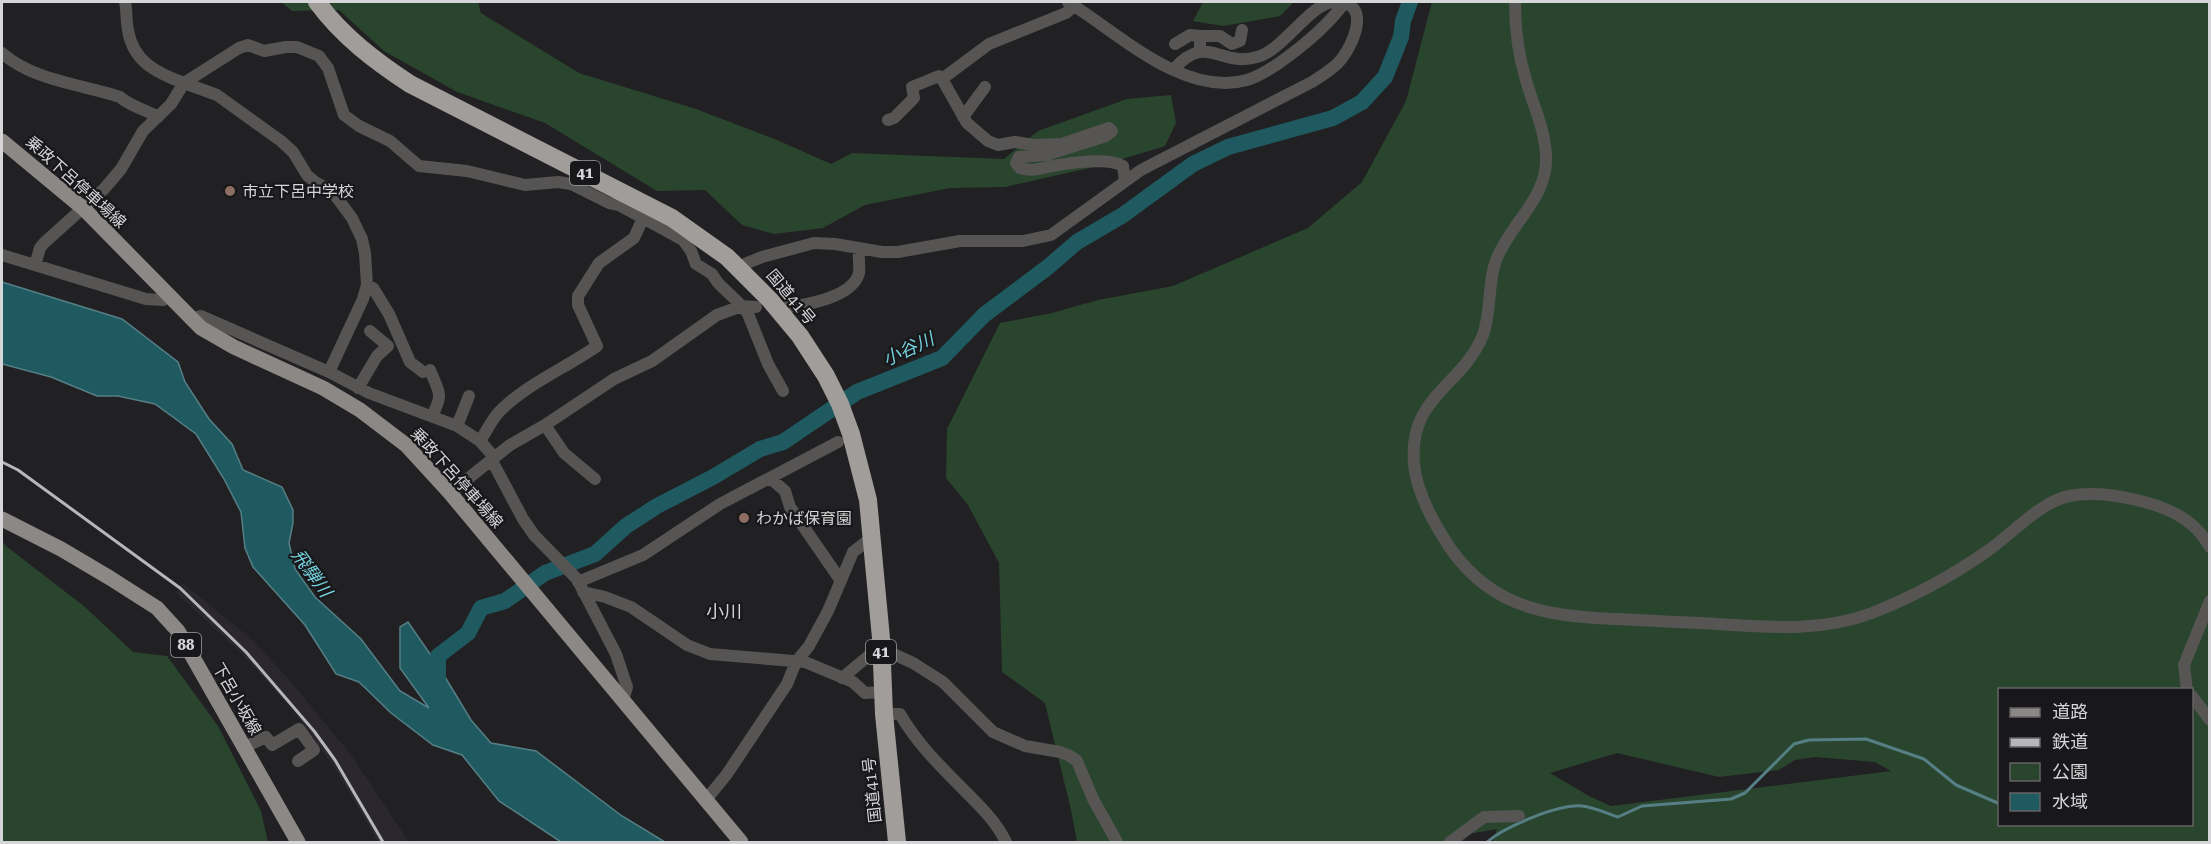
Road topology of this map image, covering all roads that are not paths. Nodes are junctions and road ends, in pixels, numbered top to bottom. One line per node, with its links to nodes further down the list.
1 (125, 2): 13 (street)
2 (317, 2): 24 (highway, 国道41号 / 41)
3 (1345, 2): 11 (street)
4 (1515, 2): 49 (street)
5 (1071, 4): 11 (street); 12 (street)
6 (1242, 30): 7 (street)
7 (1200, 36): 8 (street); 9 (street)
8 (1175, 44)
9 (1200, 51): 11 (street); 19 (street)
10 (2, 53): 15 (street)
11 (1173, 69)
12 (942, 79): 16 (street); 17 (street)
13 (184, 83): 15 (street); 21 (street); 27 (street)
14 (985, 87): 16 (street)
15 (158, 117): 20 (street)
16 (963, 117): 19 (street)
17 (888, 120)
18 (2, 141): 20 (main road, 乗政下呂停車場線)
19 (1125, 181): 22 (street)
20 (84, 209): 25 (street); 28 (main road, 乗政下呂停車場線)
21 (643, 218): 26 (street); 41 (street)
22 (859, 249): 24 (street); 31 (street)
23 (2, 255): 25 (street)
24 (733, 263): 26 (street); 48 (highway, 国道41号 / 41)
25 (35, 265): 28 (street)
26 (712, 274): 29 (street)
27 (367, 285): 34 (street); 38 (street)
28 (168, 297): 32 (main road, 乗政下呂停車場線)
29 (742, 306): 30 (street); 36 (street); 39 (street)
30 (756, 307)
31 (787, 307)
32 (190, 319): 34 (street); 46 (main road, 乗政下呂停車場線)
33 (370, 331): 35 (street)
34 (328, 372): 35 (street)
35 (358, 388): 38 (street)
36 (783, 392)
37 (469, 396): 40 (street)
38 (432, 416): 40 (street)
39 (545, 425): 43 (street); 45 (street)
40 (457, 426): 41 (street)
41 (480, 441): 43 (street)
42 (838, 442): 44 (street)
43 (493, 458): 46 (street); 51 (street)
44 (770, 478): 50 (street); 51 (street)
45 (595, 479)
46 (450, 493): 60 (main road, 乗政下呂停車場線)
47 (2, 519): 63 (main road, 下呂小坂線 / 88)
48 (872, 540): 50 (street); 58 (highway, 国道41号 / 41)
49 (2210, 548)
50 (841, 581): 55 (street)
51 (579, 584): 55 (street); 60 (street)
52 (2210, 602): 57 (street)
53 (889, 652): 71 (street)
54 (872, 654): 56 (street)
55 (796, 662): 56 (street); 65 (street)
56 (842, 678): 58 (street)
57 (2187, 688)
58 (883, 692): 61 (highway, 国道41号 / 41)
59 (2193, 697): 62 (street)
60 (623, 700): 65 (main road, 乗政下呂停車場線)
61 (884, 714): 69 (highway, 国道41号 / 41); 70 (street)
62 (2210, 720)
63 (245, 747): 64 (street); 67 (main road, 下呂小坂線 / 88)
64 (298, 760)
65 (705, 801): 68 (main road, 乗政下呂停車場線)
66 (1519, 816): 72 (street)
67 (298, 843)
68 (741, 843)
69 (897, 843)
70 (1006, 843)
71 (1117, 843)
72 (1450, 843)

